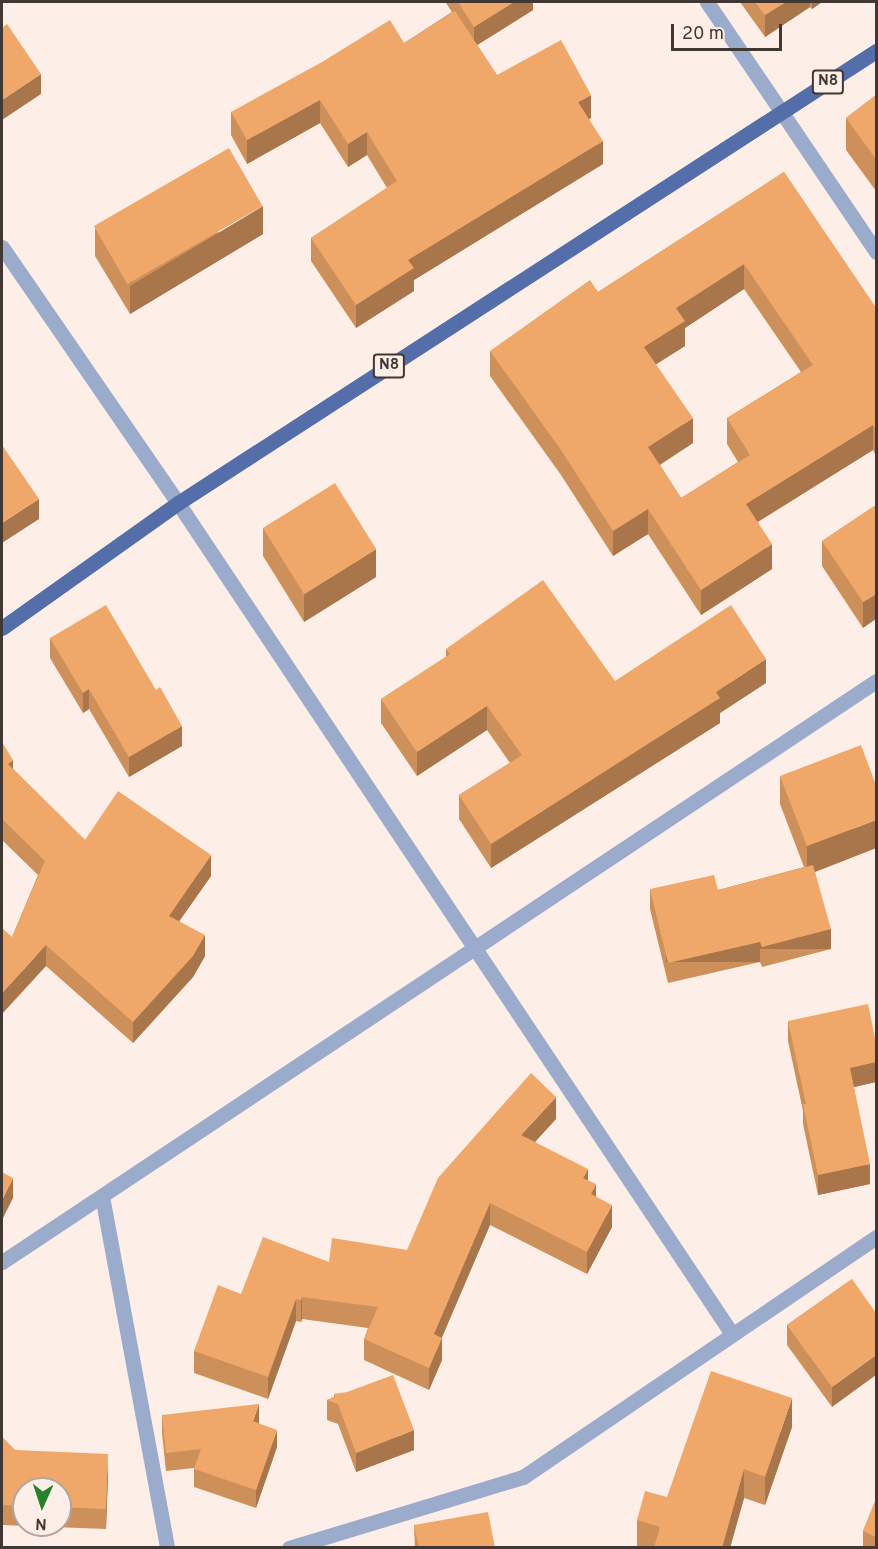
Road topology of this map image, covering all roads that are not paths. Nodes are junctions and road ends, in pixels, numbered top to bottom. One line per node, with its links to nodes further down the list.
1 (707, 2): 3 (street)
2 (876, 51): 3 (main road, N8)
3 (780, 112): 5 (street); 6 (main road, N8)
4 (2, 247): 6 (street)
5 (876, 252)
6 (178, 503): 7 (main road, N8); 9 (street)
7 (2, 627)
8 (876, 681): 9 (street)
9 (475, 948): 10 (street); 13 (street)
10 (102, 1196): 12 (street); 14 (street)
11 (876, 1237): 13 (street)
12 (2, 1263)
13 (732, 1334): 15 (street)
14 (167, 1548)
15 (289, 1548)

